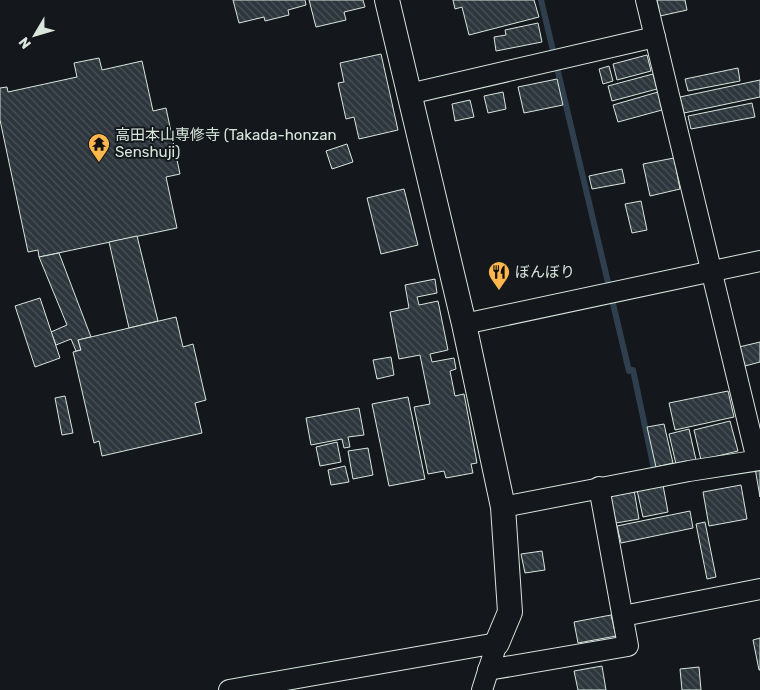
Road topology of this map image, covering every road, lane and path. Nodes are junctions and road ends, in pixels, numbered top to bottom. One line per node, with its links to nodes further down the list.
1 (387, 0): 4 (street)
2 (646, 0): 3 (street)
3 (655, 37): 4 (street); 6 (street)
4 (409, 94): 7 (street)
5 (760, 261): 6 (street)
6 (711, 273): 7 (street); 8 (street)
7 (464, 324): 10 (street)
8 (759, 460): 9 (street)
9 (599, 487): 10 (street); 12 (street)
10 (503, 507): 13 (street)
11 (760, 589): 12 (street)
12 (623, 616): 14 (street)
13 (497, 644): 14 (street); 15 (street)
14 (488, 670): 16 (street)
15 (229, 690)
16 (482, 690)

